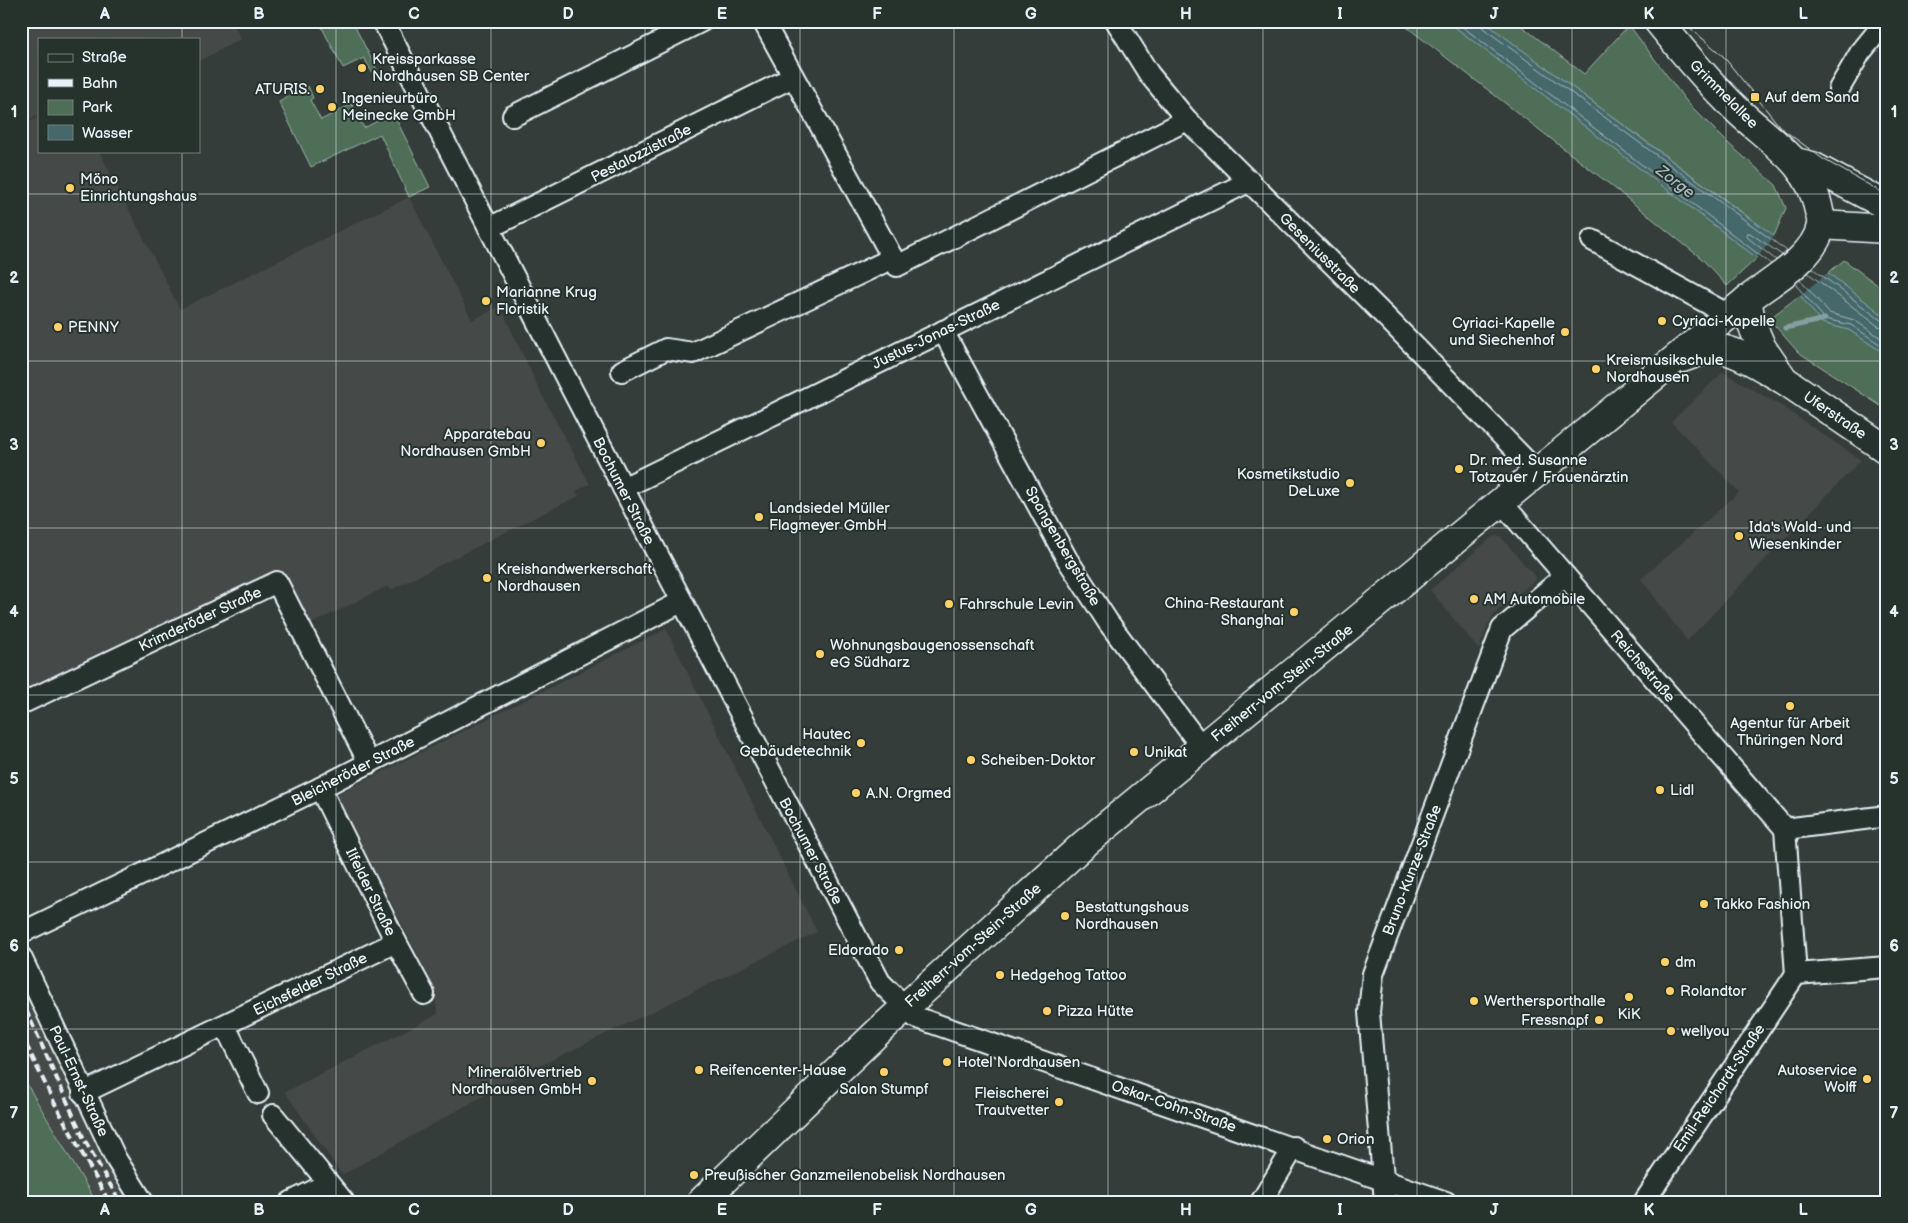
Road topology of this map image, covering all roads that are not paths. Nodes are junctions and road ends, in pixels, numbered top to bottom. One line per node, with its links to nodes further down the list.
1 (383, 21): 15 (street, Bochumer Straße)
2 (702, 21): 9 (street)
3 (763, 21): 7 (street)
4 (1116, 21): 10 (street, Geseniusstraße)
5 (1658, 21): 11 (main road, Grimmelallee)
6 (1886, 21): 8 (street)
7 (793, 77): 15 (street, Pestalozzistraße); 18 (street)
8 (1839, 89)
9 (513, 116)
10 (1186, 120): 12 (street, Geseniusstraße); 18 (street)
11 (1795, 162): 13 (main road); 14 (main road)
12 (1250, 181): 20 (street, Justus-Jonas-Straße); 25 (street, Geseniusstraße)
13 (1887, 206)
14 (1821, 225): 16 (main road); 19 (main road, Freiherr-vom-Stein-Straße)
15 (489, 228): 26 (street, Bochumer Straße)
16 (1887, 229)
17 (1592, 240): 19 (street)
18 (893, 258): 22 (street)
19 (1738, 308): 21 (main road, Freiherr-vom-Stein-Straße); 23 (main road)
20 (944, 331): 26 (street, Justus-Jonas-Straße); 31 (street, Spangenbergstraße)
21 (1676, 360): 23 (main road, Uferstraße); 25 (main road, Freiherr-vom-Stein-Straße)
22 (622, 371)
23 (1784, 380): 24 (main road, Uferstraße)
24 (1887, 450)
25 (1538, 473): 27 (main road, Freiherr-vom-Stein-Straße)
26 (623, 488): 29 (street, Bochumer Straße)
27 (1502, 503): 28 (street, Reichsstraße); 31 (main road, Freiherr-vom-Stein-Straße)
28 (1565, 576): 35 (street, Reichsstraße); 48 (street, Bruno-Kunze-Straße)
29 (681, 602): 32 (street, Bleicheröder Straße); 42 (street, Bochumer Straße)
30 (21, 704): 32 (street, Krimderöder Straße)
31 (1203, 749): 42 (main road, Freiherr-vom-Stein-Straße)
32 (369, 764): 33 (street, Bleicheröder Straße)
33 (320, 788): 36 (street, Bleicheröder Straße); 37 (street, Ilfelder Straße)
34 (1887, 816): 35 (street)
35 (1784, 829): 40 (street)
36 (21, 934)
37 (396, 942): 41 (street, Ilfelder Straße); 43 (street, Eichsfelder Straße)
38 (21, 957): 44 (street, Paul-Ernst-Straße)
39 (1887, 967): 40 (street)
40 (1796, 974): 57 (street, Emil-Reichardt-Straße)
41 (424, 994)
42 (905, 1007): 47 (street, Oskar-Cohn-Straße); 53 (main road, Freiherr-vom-Stein-Straße)
43 (224, 1026): 44 (street, Eichsfelder Straße); 45 (street)
44 (83, 1093): 50 (street, Paul-Ernst-Straße)
45 (258, 1093)
46 (273, 1115): 49 (street)
47 (1294, 1147): 48 (street, Oskar-Cohn-Straße); 54 (street)
48 (1384, 1180): 55 (street, Bruno-Kunze-Straße); 56 (street, Oskar-Cohn-Straße)
49 (327, 1184): 51 (street); 52 (street)
50 (143, 1202)
51 (291, 1202)
52 (344, 1202)
53 (701, 1202)
54 (1261, 1202)
55 (1385, 1202)
56 (1446, 1202)
57 (1644, 1202)

